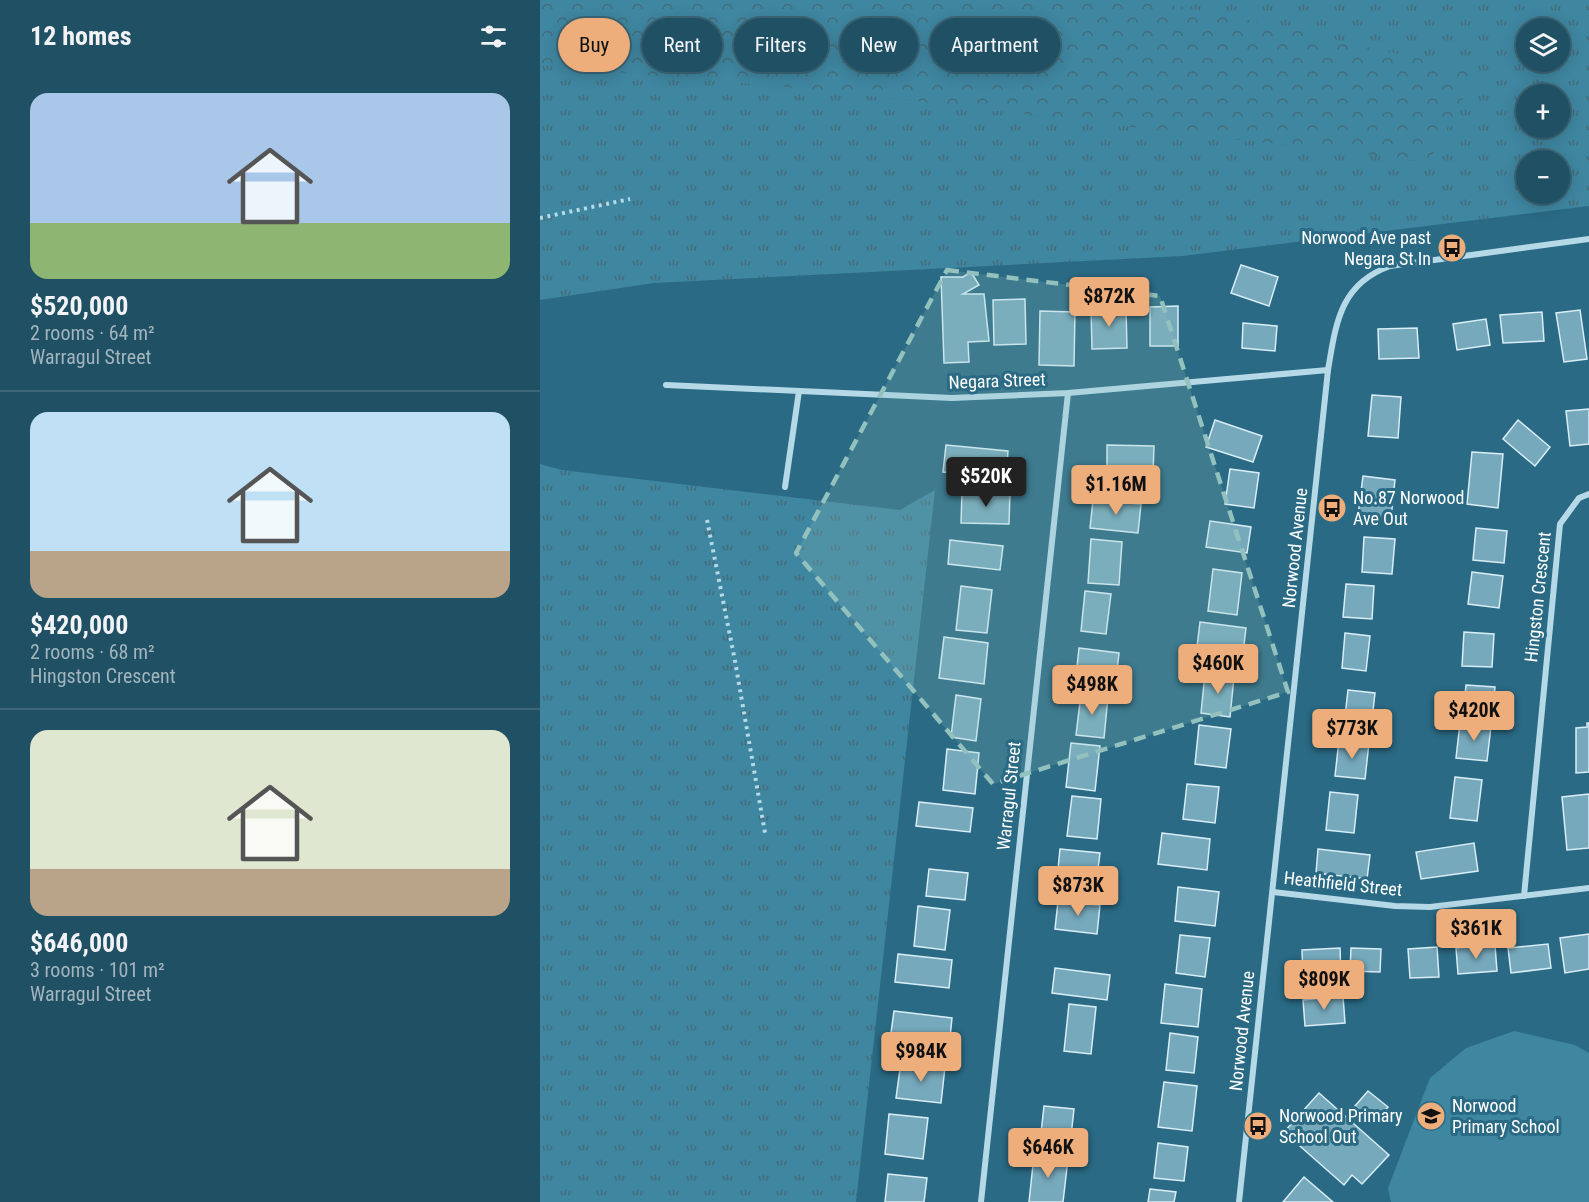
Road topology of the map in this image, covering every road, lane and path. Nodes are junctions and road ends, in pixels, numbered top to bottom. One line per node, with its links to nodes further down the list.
1 (630, 199): 2 (path)
2 (540, 218)
3 (1589, 239): 4 (street, Norwood Avenue)
4 (1328, 370): 7 (street, Negara Street); 13 (street, Norwood Avenue)
5 (666, 385): 6 (street, Negara Street)
6 (799, 391): 7 (street, Negara Street); 8 (street)
7 (1068, 393): 15 (street, Warragul Street)
8 (785, 487)
9 (1589, 494): 14 (street, Hingston Crescent)
10 (707, 520): 11 (path)
11 (765, 833)
12 (1589, 888): 14 (street, Heathfield Street)
13 (1273, 892): 14 (street, Heathfield Street); 16 (street, Norwood Avenue)
14 (1524, 896)
15 (981, 1202)
16 (1239, 1202)

